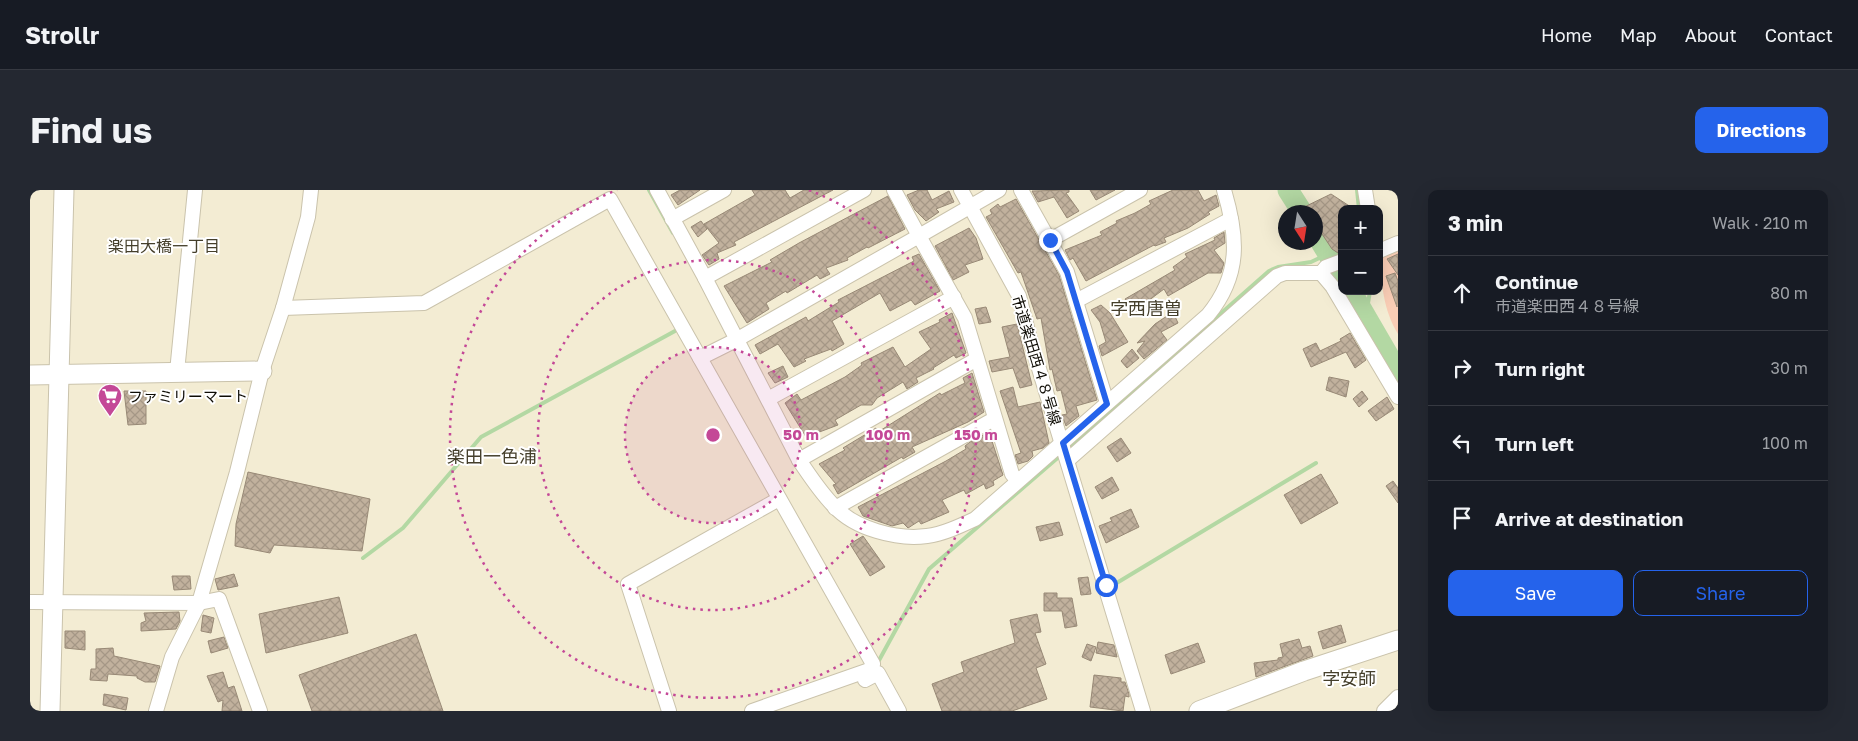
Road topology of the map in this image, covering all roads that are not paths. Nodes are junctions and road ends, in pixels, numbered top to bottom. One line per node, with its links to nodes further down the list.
1 (64, 190): 33 (street)
2 (195, 190): 31 (street)
3 (311, 190): 27 (street)
4 (656, 190): 16 (street)
5 (724, 190): 16 (street)
6 (864, 190): 24 (street)
7 (894, 190): 18 (street)
8 (961, 190): 15 (street, 市道楽田西４８号線)
9 (999, 190): 15 (street)
10 (1020, 190): 19 (street)
11 (1140, 190): 19 (street)
12 (1224, 190): 17 (street)
13 (1365, 190): 14 (street)
14 (1367, 205)
15 (970, 206): 18 (street); 39 (street, 市道楽田西４８号線)
16 (672, 219): 24 (street)
17 (1231, 219): 26 (street); 37 (street)
18 (919, 236): 25 (street); 28 (street)
19 (1050, 240): 26 (street)
20 (1398, 243): 21 (street)
21 (1381, 250)
22 (1338, 263): 23 (street)
23 (1324, 270): 35 (street); 41 (street)
24 (705, 278): 28 (street)
25 (954, 297): 30 (street); 36 (street)
26 (1076, 301): 37 (street)
27 (283, 308): 29 (street); 32 (street)
28 (736, 340): 29 (street); 36 (street)
29 (700, 358): 43 (street)
30 (977, 359): 38 (street); 40 (street)
31 (177, 372): 32 (street); 33 (street)
32 (262, 372): 47 (street)
33 (58, 374): 34 (street); 46 (street)
34 (30, 375)
35 (1398, 397)
36 (768, 399): 40 (street)
37 (1107, 404): 39 (street)
38 (994, 418): 42 (street); 44 (street)
39 (1063, 443): 41 (street, 市道楽田西４８号線); 42 (street)
40 (799, 460): 44 (street)
41 (1068, 460): 57 (street, 市道楽田西４８号線)
42 (1018, 480): 44 (street)
43 (779, 500): 53 (street); 54 (street)
44 (835, 508)
45 (30, 602): 46 (street)
46 (53, 602): 47 (street); 50 (street)
47 (199, 604): 51 (street); 52 (street)
48 (1398, 640): 58 (street)
49 (1398, 698): 59 (street)
50 (50, 711)
51 (156, 711)
52 (260, 711)
53 (669, 711)
54 (752, 711)
55 (779, 711): 56 (street)
56 (899, 711)
57 (1143, 711)
58 (1199, 711)
59 (1384, 711)

